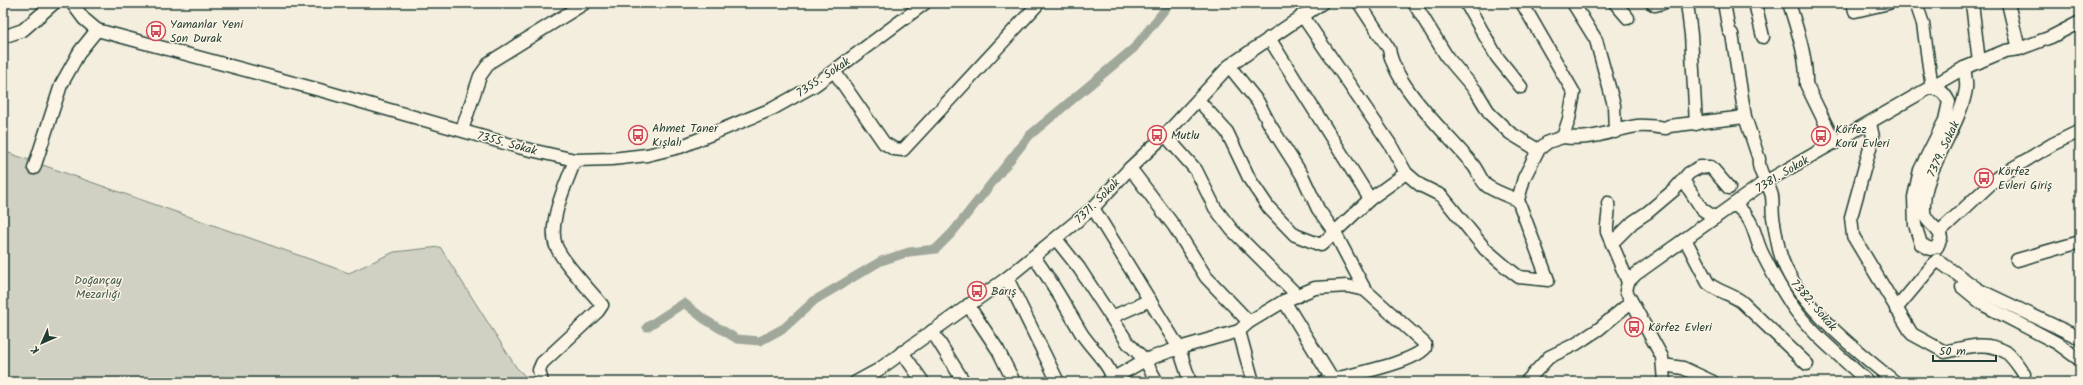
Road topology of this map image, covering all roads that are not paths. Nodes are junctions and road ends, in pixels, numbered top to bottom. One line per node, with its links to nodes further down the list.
1 (54, 3): 28 (street)
2 (72, 3): 27 (street, 7355. Sokak)
3 (585, 3): 42 (street)
4 (925, 3): 35 (street, 7355. Sokak)
5 (1039, 3): 35 (street)
6 (1322, 3): 24 (street, 7371. Sokak)
7 (1359, 3): 57 (street)
8 (1414, 3): 48 (street)
9 (1466, 3): 36 (street)
10 (1522, 3): 46 (street)
11 (1573, 3): 44 (street)
12 (1615, 3): 25 (street)
13 (1652, 3): 14 (street)
14 (1663, 3)
15 (1724, 3): 39 (street, 7382: Sokak)
16 (1755, 3): 29 (street)
17 (1789, 3): 47 (street)
18 (1853, 3): 19 (street)
19 (1890, 3)
20 (1916, 3): 37 (street)
21 (1972, 3): 32 (street)
22 (2008, 3): 31 (street)
23 (1686, 4): 41 (street)
24 (1302, 15): 30 (street, 7371. Sokak); 52 (street)
25 (1628, 18)
26 (2080, 22): 31 (street, 7381. Sokak)
27 (97, 30): 42 (street, 7355. Sokak); 50 (street)
28 (3, 37)
29 (1763, 37)
30 (1269, 38): 33 (street, 7371. Sokak); 56 (street)
31 (2020, 49): 32 (street, 7381. Sokak)
32 (1979, 62): 34 (street, 7381. Sokak)
33 (1229, 66): 38 (street, 7371. Sokak); 63 (street)
34 (1964, 68): 37 (street, 7381. Sokak); 62 (street, 7379. Sokak)
35 (834, 71): 49 (street, 7355. Sokak)
36 (1521, 87)
37 (1932, 88): 40 (street, 7381. Sokak); 64 (street, 7379. Sokak)
38 (1198, 100): 45 (street, 7371. Sokak); 63 (street)
39 (1746, 117): 41 (street); 54 (street, 7382: Sokak)
40 (1870, 123): 47 (street, 7381. Sokak); 81 (street)
41 (1696, 124): 44 (street)
42 (462, 130): 49 (street, 7355. Sokak)
43 (2080, 131): 62 (street)
44 (1615, 132): 46 (street)
45 (1165, 135): 51 (street, 7371. Sokak); 76 (street)
46 (1563, 136): 48 (street)
47 (1835, 143): 54 (street, 7381. Sokak)
48 (1538, 150): 57 (street)
49 (575, 160): 96 (street)
50 (34, 168)
51 (1130, 168): 60 (street, 7371. Sokak); 83 (street)
52 (1406, 173): 56 (street); 57 (street)
53 (1683, 180): 55 (street); 61 (street); 68 (street)
54 (1766, 182): 59 (street, 7381. Sokak); 109 (street, 7382: Sokak)
55 (1729, 188)
56 (1370, 199): 63 (street)
57 (1518, 200)
58 (1608, 203): 68 (street)
59 (1734, 204): 61 (street, 7381. Sokak); 108 (street, 7382: Sokak)
60 (1093, 208): 65 (street, 7371. Sokak); 77 (street)
61 (1715, 218): 66 (street, 7381. Sokak)
62 (1936, 230): 64 (street); 69 (street)
63 (1335, 233): 75 (street)
64 (1920, 237): 69 (street, 7379. Sokak)
65 (1056, 239): 70 (street, 7371. Sokak); 82 (street)
66 (1685, 239): 74 (street, 7381. Sokak); 91 (street)
67 (2080, 242): 72 (street)
68 (1612, 243): 74 (street)
69 (1930, 249): 71 (street, 7379. Sokak)
70 (1034, 257): 73 (street, 7371. Sokak); 94 (street)
71 (1937, 260): 81 (street); 86 (street); 90 (street, 7379. Sokak)
72 (2017, 260)
73 (1007, 278): 80 (street, 7371. Sokak); 101 (street)
74 (1628, 282): 79 (street)
75 (1365, 290): 76 (street); 95 (street)
76 (1298, 296): 78 (street)
77 (1150, 300): 82 (street); 87 (street)
78 (1284, 301): 83 (street); 95 (street)
79 (1631, 302): 92 (street); 105 (street)
80 (968, 305): 84 (street, 7371. Sokak); 100 (street)
81 (1896, 309): 93 (street)
82 (1112, 317): 89 (street)
83 (1249, 322): 85 (street)
84 (932, 331): 88 (street, 7371. Sokak); 99 (street)
85 (1239, 331): 87 (street); 104 (street)
86 (2080, 338)
87 (1179, 348): 89 (street); 103 (street)
88 (902, 352): 97 (street, 7371. Sokak); 98 (street)
89 (1145, 360): 94 (street); 102 (street)
90 (2080, 360)
91 (1806, 364)
92 (1663, 365): 106 (street); 107 (street)
93 (2024, 374)
94 (1112, 381)
95 (1328, 381)
96 (542, 382)
97 (856, 382)
98 (923, 382)
99 (964, 382)
100 (1014, 382)
101 (1058, 382)
102 (1157, 382)
103 (1190, 382)
104 (1254, 382)
105 (1526, 382)
106 (1664, 382)
107 (1713, 382)
108 (1868, 382)
109 (1895, 382)

